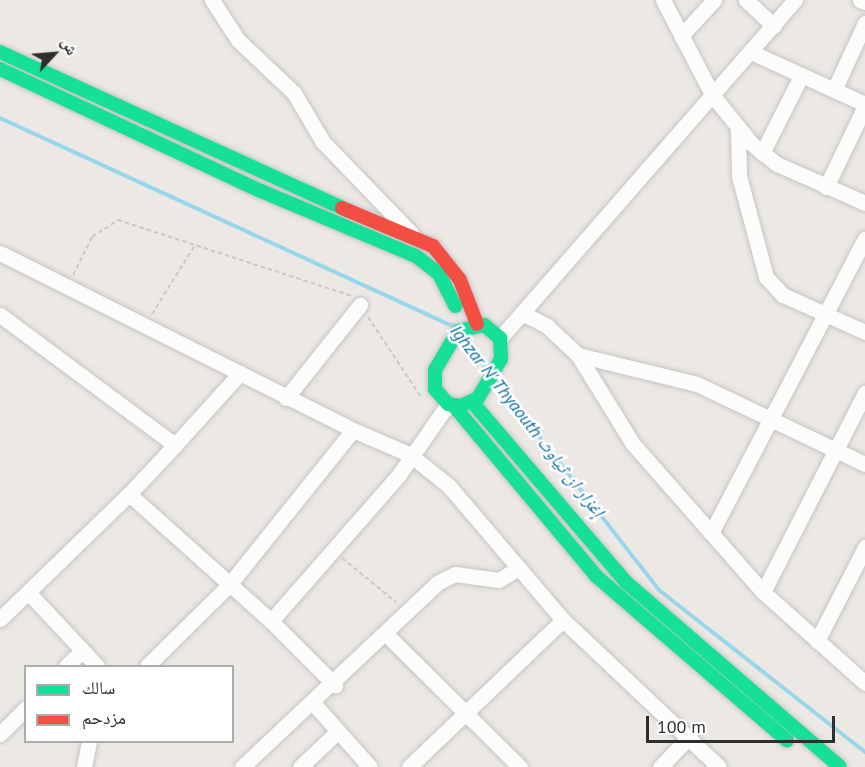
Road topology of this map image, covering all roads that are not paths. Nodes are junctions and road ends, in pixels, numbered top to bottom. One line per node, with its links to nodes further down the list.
1 (212, 0): 22 (street)
2 (663, 0): 10 (street)
3 (714, 0): 10 (street)
4 (746, 0): 9 (street)
5 (795, 0): 9 (street)
6 (860, 0): 7 (street)
7 (865, 2)
8 (865, 23): 15 (street)
9 (774, 26): 12 (street)
10 (681, 36): 16 (street)
11 (0, 52): 22 (street)
12 (752, 52): 14 (street); 16 (street)
13 (0, 69): 29 (street)
14 (801, 76): 15 (street); 19 (street)
15 (834, 90): 17 (street)
16 (713, 96): 18 (street); 26 (street)
17 (865, 105): 20 (street)
18 (738, 129): 19 (street); 28 (street)
19 (762, 153): 20 (street)
20 (826, 187): 21 (street)
21 (865, 203)
22 (413, 236): 29 (street)
23 (865, 239): 28 (street)
24 (0, 253): 33 (street)
25 (360, 305): 35 (street)
26 (522, 313): 31 (street); 32 (street)
27 (0, 315): 40 (street)
28 (828, 316): 30 (street); 38 (street)
29 (471, 325): 31 (street); 37 (street)
30 (865, 332)
31 (500, 339): 36 (street)
32 (578, 355): 38 (street); 45 (street)
33 (240, 373): 35 (street); 40 (street)
34 (865, 393): 41 (street)
35 (286, 398): 39 (street)
36 (473, 403): 37 (street); 78 (street)
37 (451, 405): 42 (street); 77 (street)
38 (773, 423): 41 (street); 45 (street)
39 (353, 430): 42 (street); 48 (street)
40 (175, 445): 44 (street)
41 (837, 451): 43 (street); 50 (street)
42 (410, 454): 47 (street); 53 (street)
43 (865, 464)
44 (129, 494): 48 (street); 49 (street)
45 (711, 533): 50 (street)
46 (865, 547): 55 (street)
47 (518, 568): 52 (street); 54 (street)
48 (229, 585): 53 (street); 59 (street)
49 (28, 592): 51 (street); 56 (street)
50 (763, 592): 55 (street)
51 (0, 619)
52 (563, 620): 64 (street); 67 (street)
53 (271, 621): 61 (street)
54 (388, 636): 61 (street); 64 (street)
55 (817, 641): 60 (street)
56 (82, 651): 57 (street); 58 (street)
57 (67, 665)
58 (97, 665)
59 (148, 665)
60 (865, 683)
61 (335, 685): 62 (street)
62 (314, 704): 65 (street); 70 (street)
63 (24, 710): 66 (street)
64 (466, 712): 73 (street); 74 (street)
65 (337, 732): 71 (street); 72 (street)
66 (0, 734)
67 (690, 736): 75 (street); 76 (street)
68 (89, 743): 69 (street)
69 (84, 767)
70 (242, 767)
71 (300, 767)
72 (370, 767)
73 (409, 767)
74 (520, 767)
75 (660, 767)
76 (719, 767)
77 (819, 767)
78 (840, 767)

